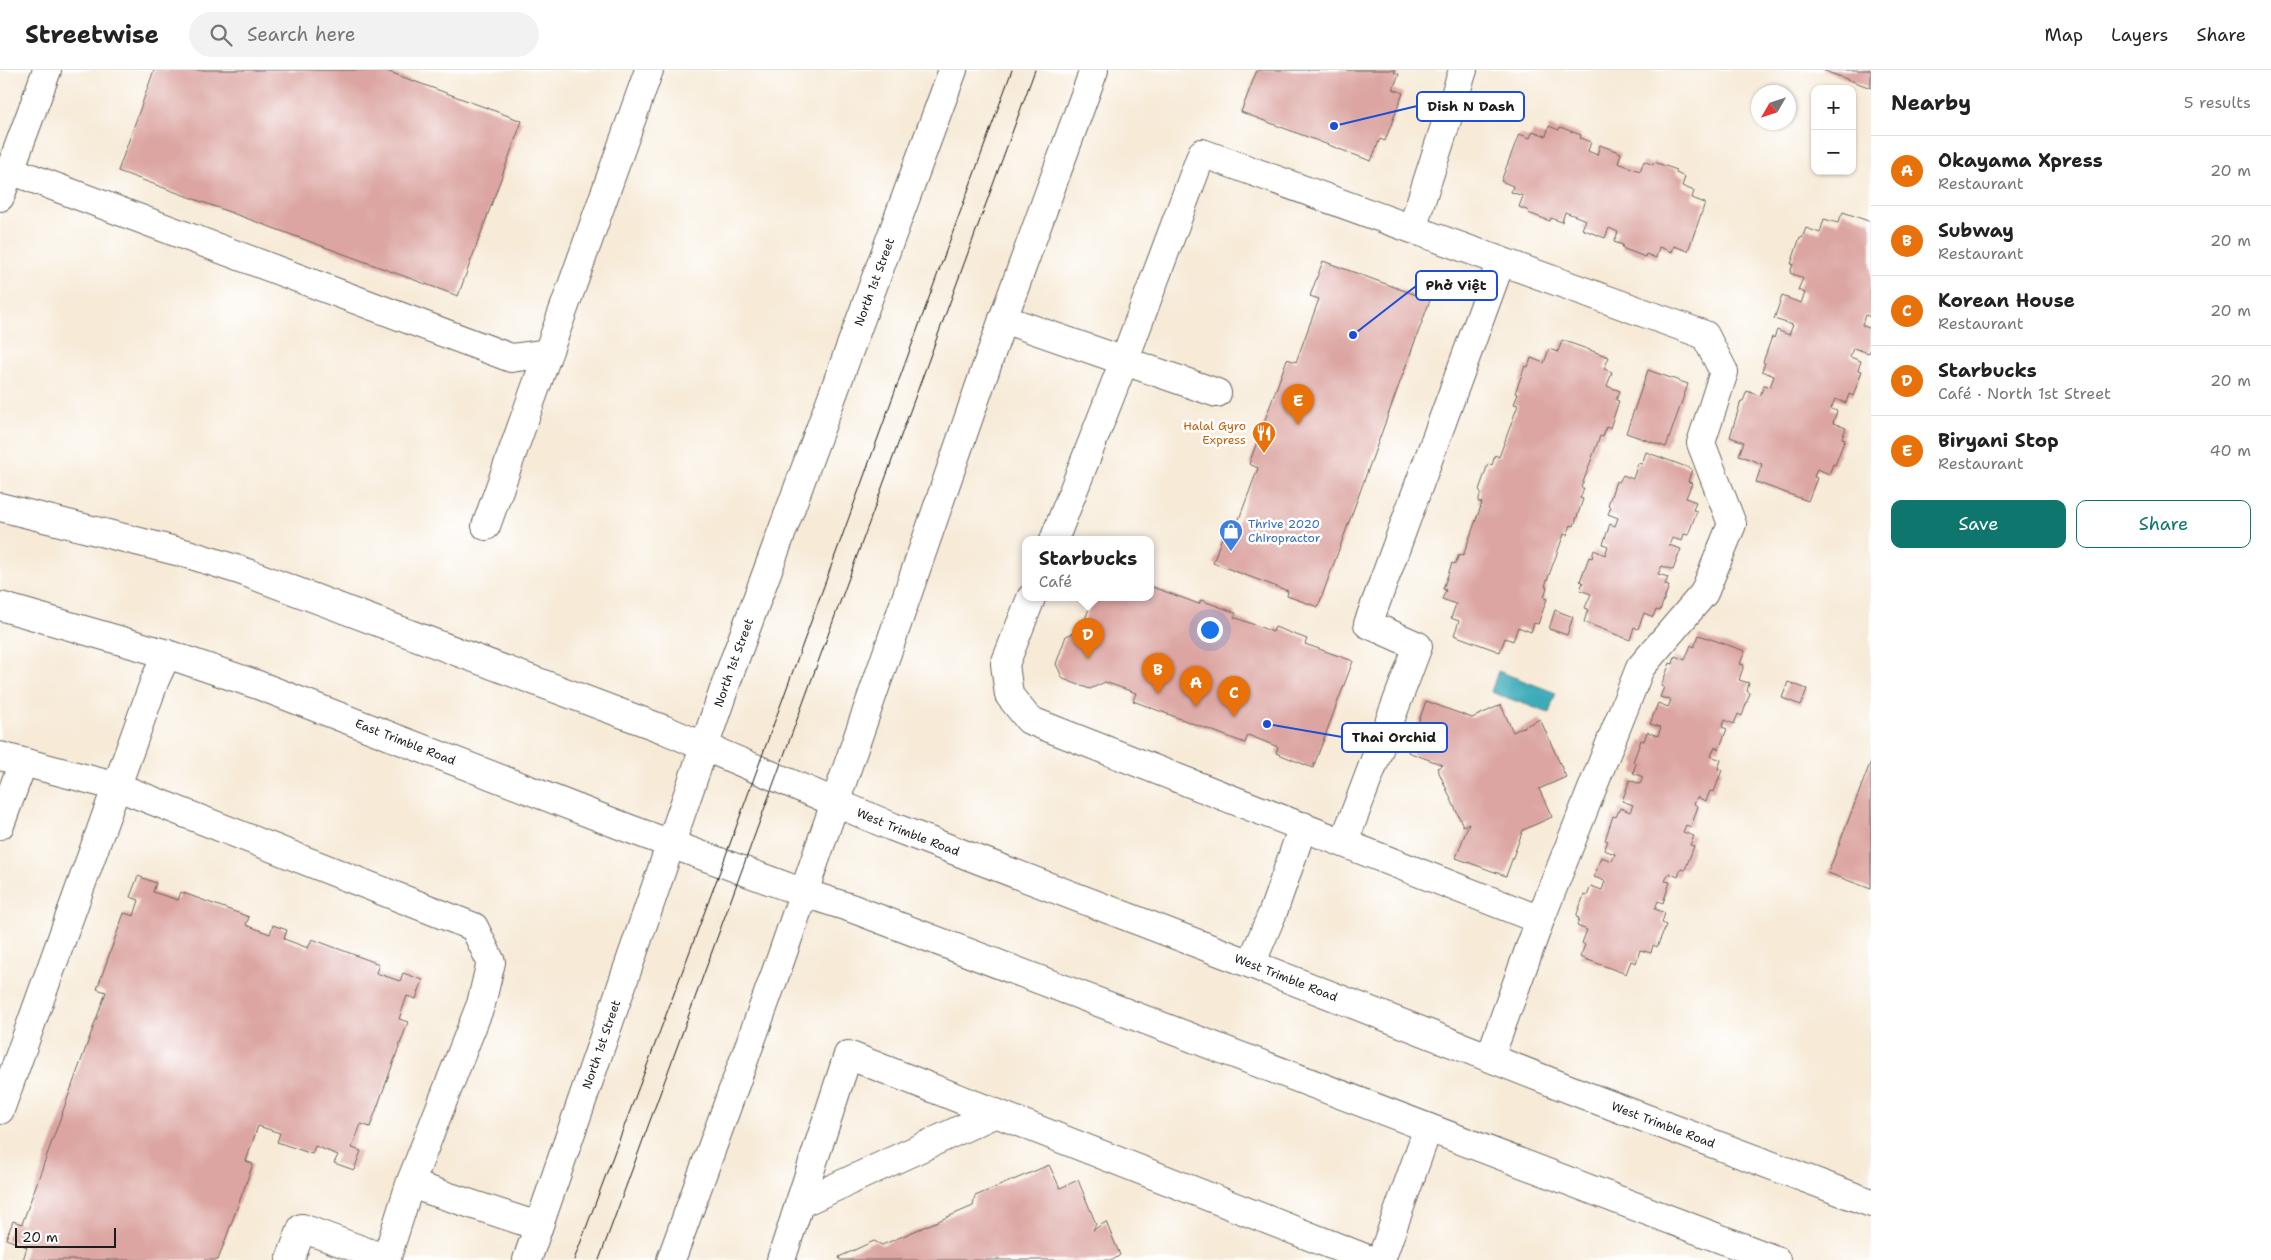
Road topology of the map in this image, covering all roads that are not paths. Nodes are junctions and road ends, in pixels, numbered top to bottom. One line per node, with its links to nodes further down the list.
1 (47, 70): 6 (main road)
2 (649, 70): 11 (main road)
3 (953, 70): 20 (main road, North 1st Street)
4 (1094, 70): 10 (main road)
5 (1463, 70): 8 (main road)
6 (10, 170): 7 (main road); 11 (main road)
7 (0, 198)
8 (1412, 229): 9 (main road); 12 (main road)
9 (1501, 261): 26 (main road); 29 (main road)
10 (1003, 319): 12 (main road); 23 (main road)
11 (548, 353): 15 (main road)
12 (1124, 361): 13 (main road); 16 (main road)
13 (1217, 394)
14 (0, 507): 20 (main road)
15 (486, 526)
16 (1056, 536)
17 (1030, 601): 25 (main road)
18 (0, 606): 19 (main road, East Trimble Road)
19 (167, 654): 22 (main road); 27 (main road, East Trimble Road)
20 (706, 746): 23 (main road, West Trimble Road); 27 (main road, North 1st Street)
21 (11, 759): 22 (main road); 24 (main road)
22 (118, 787): 32 (main road); 35 (main road)
23 (835, 802): 28 (main road); 30 (main road, West Trimble Road)
24 (0, 825)
25 (1303, 826): 26 (main road); 30 (main road)
26 (1344, 842): 29 (main road)
27 (672, 844): 28 (main road, East Trimble Road); 38 (main road, North 1st Street)
28 (804, 893): 34 (main road); 42 (main road)
29 (1540, 920): 31 (main road)
30 (1251, 964): 31 (main road, West Trimble Road)
31 (1490, 1057): 36 (main road, West Trimble Road)
32 (0, 1110)
33 (996, 1113): 37 (main road); 37 (main road); 44 (main road)
34 (1428, 1128): 45 (main road); 46 (main road)
35 (410, 1184): 38 (main road); 40 (main road)
36 (1871, 1203)
37 (799, 1204): 43 (main road)
38 (538, 1226): 41 (main road, North 1st Street)
39 (290, 1260): 40 (main road)
40 (386, 1260)
41 (527, 1260)
42 (671, 1260)
43 (781, 1260)
44 (1370, 1260)
45 (1381, 1260)
46 (1776, 1260)

